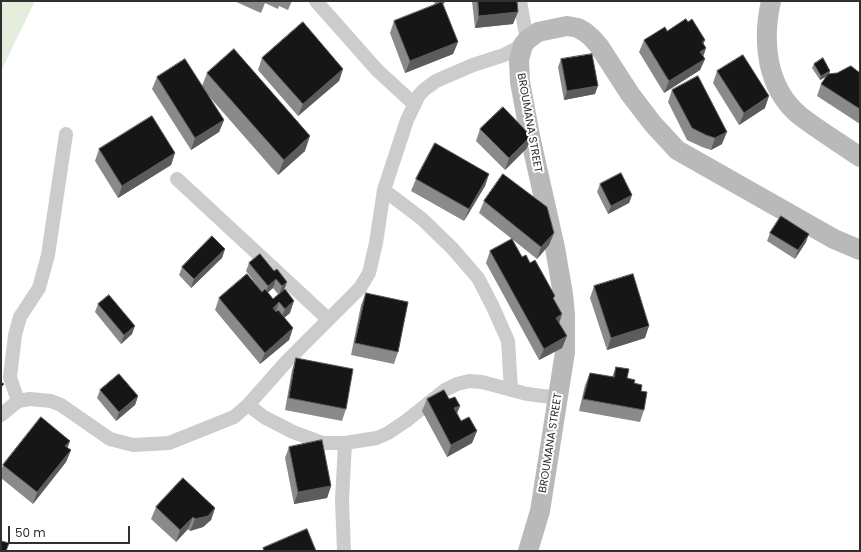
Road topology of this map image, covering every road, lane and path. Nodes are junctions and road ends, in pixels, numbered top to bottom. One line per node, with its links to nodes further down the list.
1 (316, 1): 5 (street)
2 (520, 1): 4 (street)
3 (771, 1): 7 (street)
4 (525, 43): 5 (street); 10 (street); 13 (street, BROUMANA STREET)
5 (414, 104): 9 (street)
6 (66, 134): 14 (street)
7 (860, 157)
8 (177, 179): 11 (street)
9 (384, 190): 11 (street); 12 (street)
10 (860, 250)
11 (328, 319): 15 (street)
12 (511, 390): 13 (street); 17 (street)
13 (559, 398): 19 (street, BROUMANA STREET)
14 (18, 401): 15 (street); 16 (street)
15 (248, 405): 17 (street)
16 (1, 415)
17 (345, 443): 18 (street)
18 (344, 551)
19 (528, 551)

